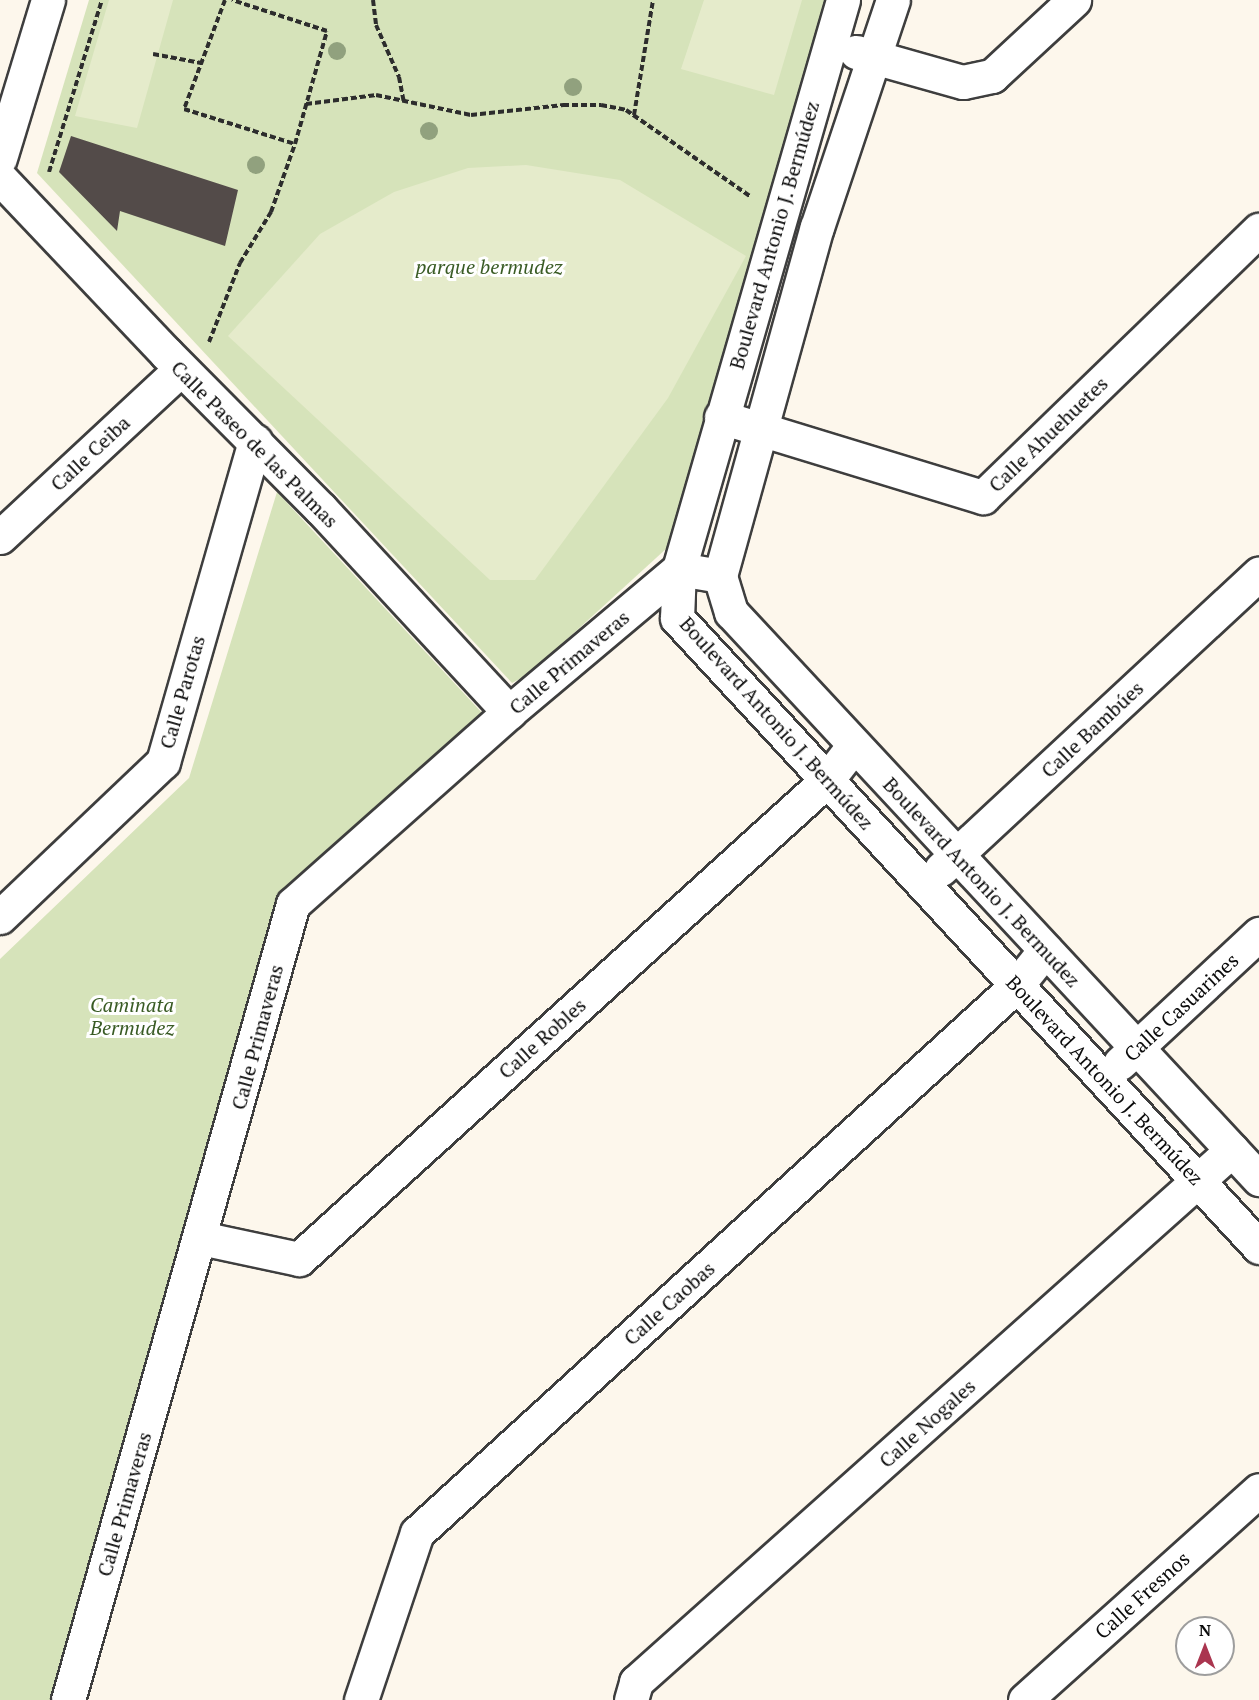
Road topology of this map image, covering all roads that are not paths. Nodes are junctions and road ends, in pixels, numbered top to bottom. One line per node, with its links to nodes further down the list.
1 (48, 0): 7 (street)
2 (843, 0): 5 (street, Boulevard Antonio J. Bermúdez)
3 (893, 0): 6 (street, Boulevard Antonio J. Bermúdez)
4 (1074, 0): 6 (street)
5 (829, 44): 6 (street); 11 (street, Boulevard Antonio J. Bermúdez)
6 (875, 58): 12 (street, Boulevard Antonio J. Bermúdez)
7 (0, 158)
8 (0, 177): 10 (street, Calle Paseo de las Palmas)
9 (1259, 230): 12 (street, Calle Ahuehuetes)
10 (181, 369): 13 (street, Calle Paseo de las Palmas); 14 (street, Calle Ceiba)
11 (721, 417): 12 (street, Calle Ahuehuetes); 15 (street, Boulevard Antonio J. Bermúdez)
12 (762, 428): 17 (street, Boulevard Antonio J. Bermúdez)
13 (255, 441): 18 (street, Calle Paseo de las Palmas); 23 (street, Calle Parotas)
14 (0, 537)
15 (679, 569): 17 (street); 18 (street, Calle Primaveras); 20 (street, Boulevard Antonio J. Bermúdez)
16 (1259, 573): 21 (street, Calle Bambúes)
17 (720, 576): 19 (street, Boulevard Antonio J. Bermudez)
18 (509, 712): 32 (street, Calle Primaveras)
19 (854, 745): 20 (street, Calle Robles); 21 (street, Boulevard Antonio J. Bermudez)
20 (827, 780): 22 (street, Boulevard Antonio J. Bermúdez); 32 (street, Calle Robles)
21 (957, 855): 22 (street, Calle Bambúes); 25 (street, Boulevard Antonio J. Bermudez)
22 (924, 884): 26 (street, Boulevard Antonio J. Bermúdez)
23 (0, 917)
24 (1259, 934): 27 (street, Calle Casuarines)
25 (1045, 950): 26 (street, Calle Caobas); 27 (street, Boulevard Antonio J. Bermudez)
26 (1017, 985): 28 (street, Boulevard Antonio J. Bermúdez); 36 (street, Calle Caobas)
27 (1137, 1049): 28 (street, Calle Casuarines); 29 (street, Boulevard Antonio J. Bermudez)
28 (1103, 1078): 31 (street, Boulevard Antonio J. Bermúdez)
29 (1232, 1150): 30 (street, Boulevard Antonio J. Bermudez); 31 (street, Calle Nogales)
30 (1259, 1179)
31 (1198, 1181): 33 (street, Boulevard Antonio J. Bermúdez); 37 (street, Calle Nogales)
32 (201, 1238): 35 (street, Calle Primaveras)
33 (1259, 1247)
34 (1259, 1490): 38 (street, Calle Fresnos)
35 (68, 1700)
36 (361, 1700)
37 (631, 1700)
38 (1024, 1700)

